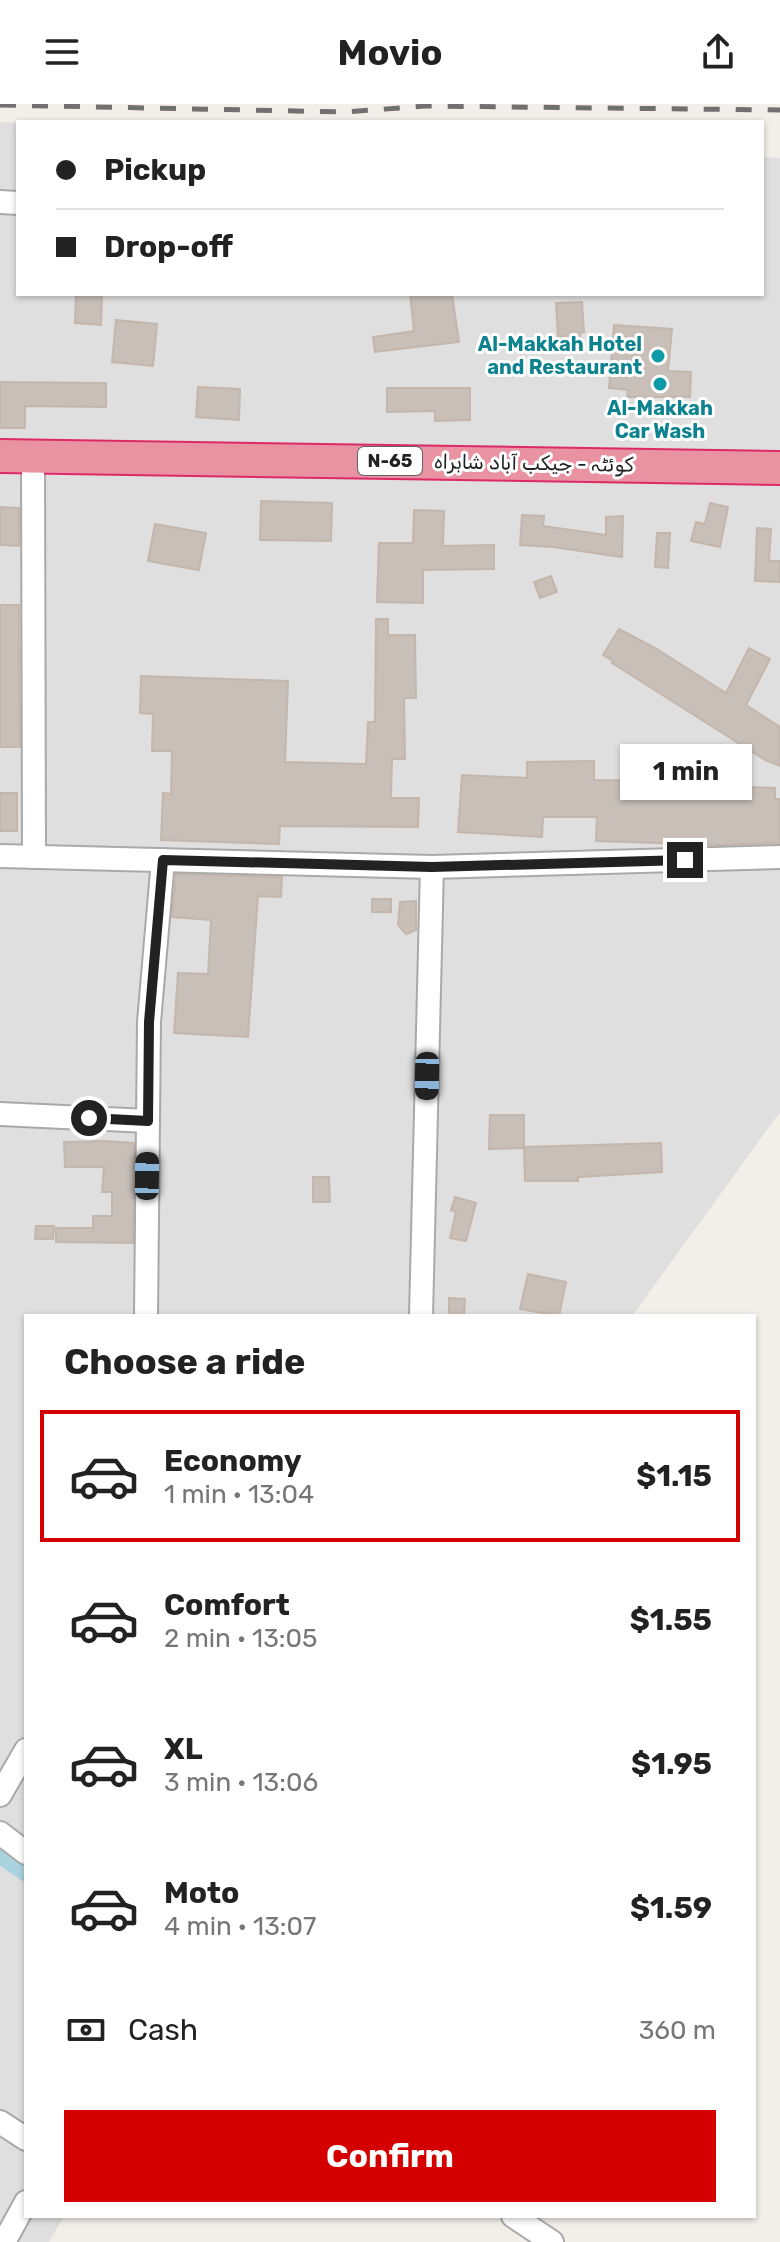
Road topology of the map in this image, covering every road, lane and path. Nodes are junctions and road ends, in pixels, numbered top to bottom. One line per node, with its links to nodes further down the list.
1 (0, 456): 2 (highway, کوئٹہ - جیکب آباد شاہراہ / N-65)
2 (33, 456): 3 (highway, کوئٹہ - جیکب آباد شاہراہ / N-65); 5 (street)
3 (780, 468)
4 (0, 856): 5 (street)
5 (34, 857): 7 (street)
6 (780, 857): 8 (street)
7 (163, 860): 8 (street); 10 (street)
8 (432, 867): 12 (street)
9 (0, 1114): 10 (street)
10 (148, 1121): 11 (street)
11 (146, 1314)
12 (421, 1314)
13 (24, 1753): 14 (street)
14 (0, 1795)
15 (0, 1833): 16 (street)
16 (24, 1851)
17 (0, 2122): 18 (street)
18 (24, 2138)
19 (24, 2206): 21 (street)
20 (516, 2218): 22 (street)
21 (4, 2242)
22 (552, 2242)

